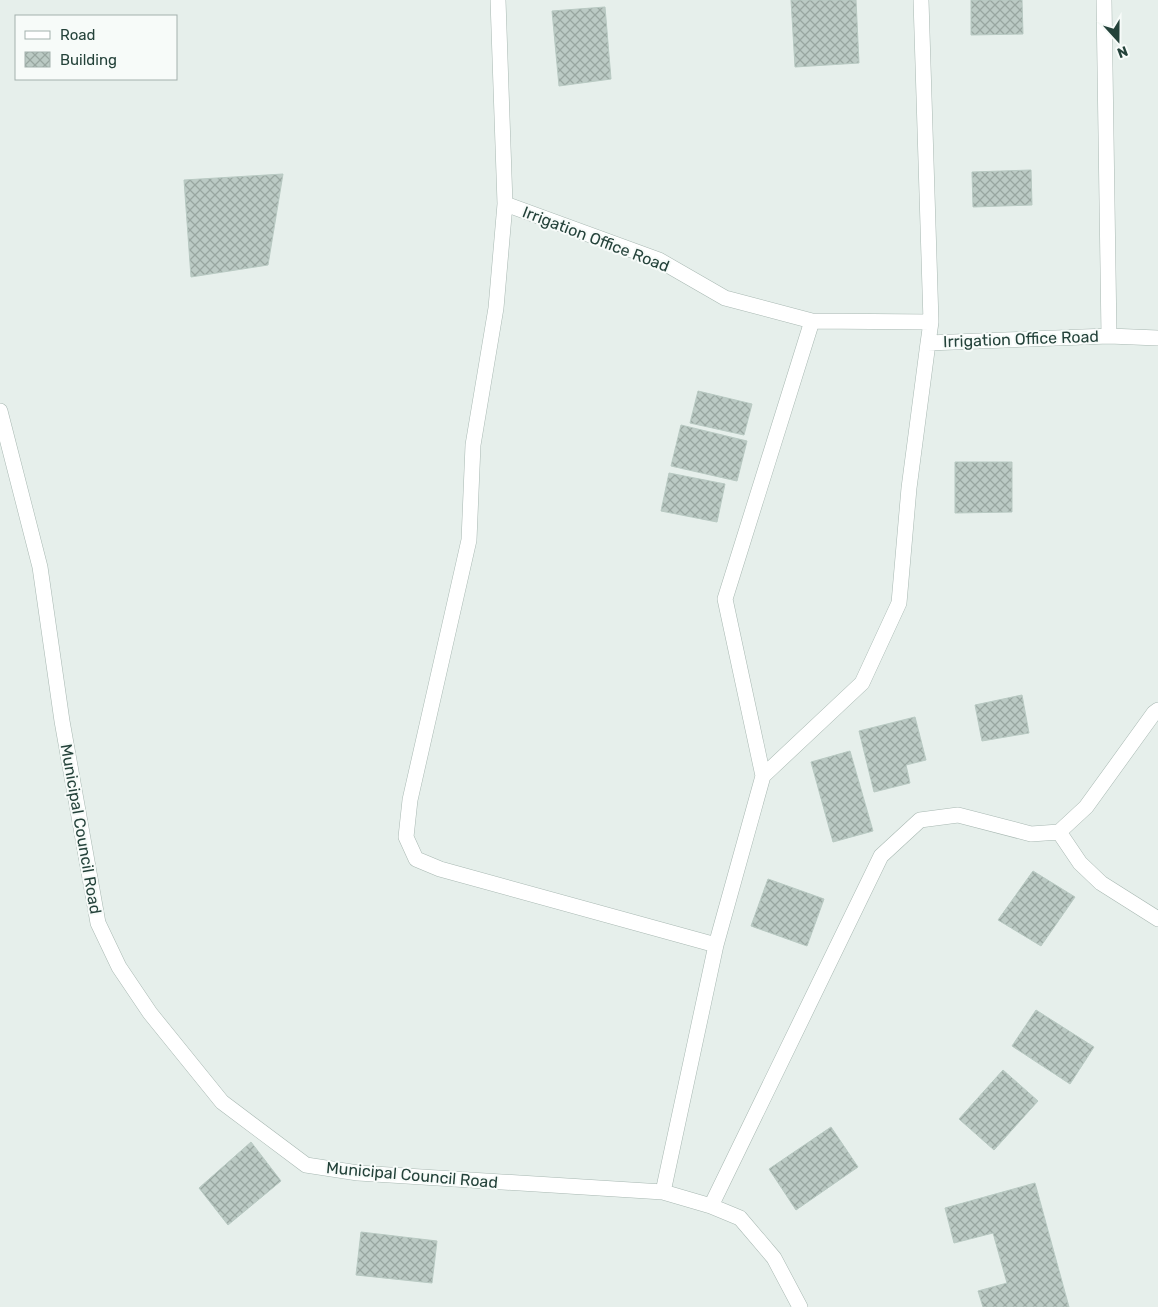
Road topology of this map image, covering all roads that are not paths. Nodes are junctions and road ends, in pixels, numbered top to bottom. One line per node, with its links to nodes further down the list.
1 (498, 0): 4 (street, Irrigation Office Road)
2 (921, 0): 6 (street)
3 (1104, 0): 7 (street)
4 (504, 204): 5 (street, Irrigation Office Road); 15 (street)
5 (812, 321): 6 (street, Irrigation Office Road); 12 (street)
6 (930, 322): 9 (street, Irrigation Office Road)
7 (1109, 336): 8 (street, Irrigation Office Road); 9 (street, Irrigation Office Road)
8 (1158, 338)
9 (928, 343): 12 (street)
10 (0, 412): 16 (street, Municipal Council Road)
11 (1158, 710): 13 (street)
12 (763, 776): 15 (street)
13 (1059, 832): 14 (street); 17 (street)
14 (1158, 918)
15 (716, 945): 16 (street)
16 (663, 1192): 17 (street, Municipal Council Road)
17 (711, 1206): 18 (street, Municipal Council Road)
18 (800, 1307)

